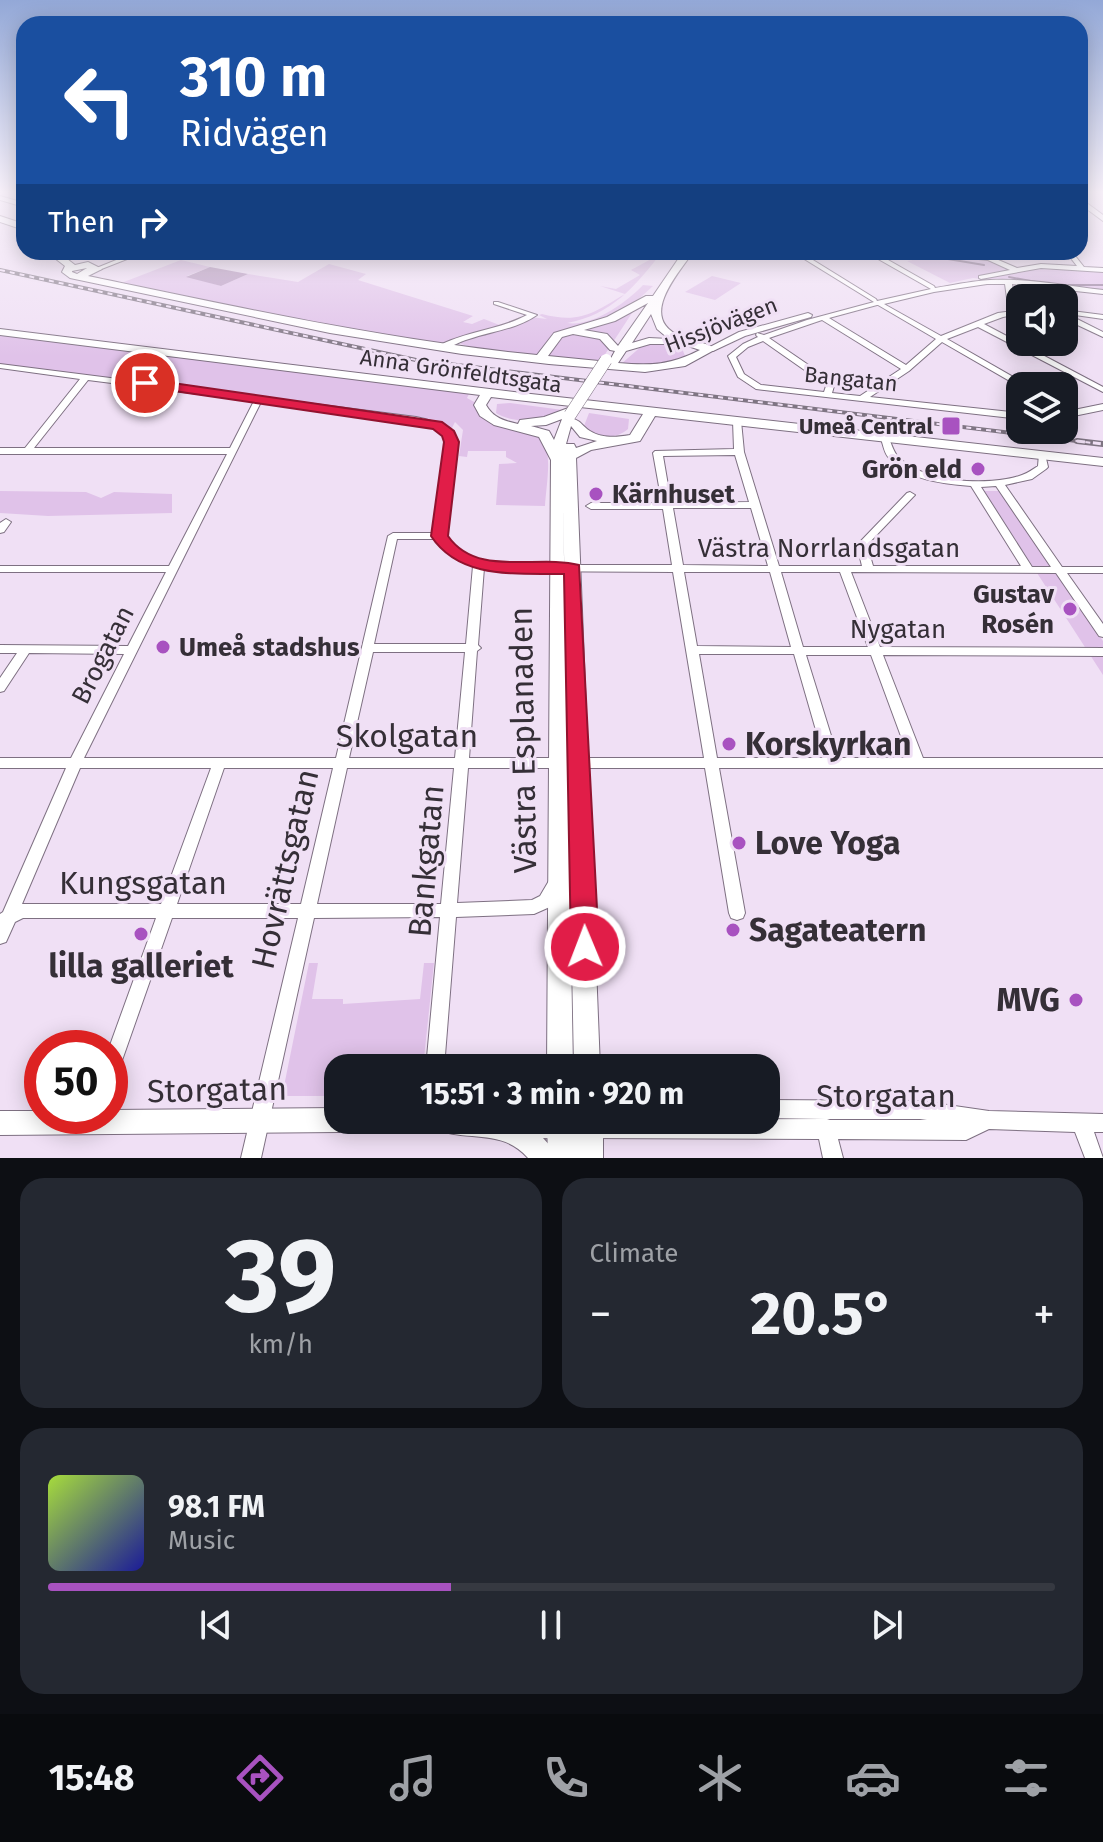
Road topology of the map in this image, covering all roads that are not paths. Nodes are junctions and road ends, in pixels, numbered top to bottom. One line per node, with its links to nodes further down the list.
1 (66, 260): 11 (main road, Hissjövägen)
2 (120, 260): 11 (street)
3 (676, 260): 17 (main road)
4 (682, 260): 17 (main road)
5 (809, 260): 18 (street)
6 (883, 260): 15 (street)
7 (999, 260): 10 (street)
8 (1076, 260): 9 (street)
9 (1082, 268): 10 (street, Hissjövägen); 12 (street, Hissjövägen)
10 (1014, 269): 15 (street, Hissjövägen)
11 (87, 270): 14 (main road, Hissjövägen); 14 (main road, Hissjövägen)
12 (1103, 270)
13 (1008, 282): 16 (street); 18 (street)
14 (116, 285): 32 (main road, Hissjövägen)
15 (932, 287): 18 (street, Hissjövägen)
16 (1103, 292)
17 (653, 298): 33 (main road); 34 (main road, Västra Esplanaden); 35 (main road)
18 (877, 302): 23 (street); 26 (street, Hissjövägen); 30 (street)
19 (496, 303): 32 (street)
20 (1078, 314): 22 (street)
21 (1006, 316): 25 (street)
22 (1103, 317)
23 (823, 318): 29 (street); 39 (street)
24 (1078, 322): 28 (street)
25 (978, 324): 30 (street); 42 (street)
26 (752, 331): 29 (street); 33 (street, Hissjövägen)
27 (0, 332): 44 (main road, Anna Grönfeldtsgata)
28 (1103, 335)
29 (763, 337): 43 (street); 43 (street, Bangatan)
30 (942, 338): 39 (street); 40 (street)
31 (683, 345): 33 (main road); 34 (main road); 36 (main road)
32 (443, 347): 35 (main road, Hissjövägen)
33 (708, 351): 36 (main road, Hissjövägen)
34 (614, 355): 35 (main road); 51 (main road, Västra Esplanaden)
35 (546, 357): 37 (main road, Hissjövägen); 37 (main road, Hissjövägen)
36 (691, 360): 37 (main road, Hissjövägen)
37 (587, 364)
38 (0, 366): 41 (street)
39 (906, 369): 45 (street)
40 (1006, 375)
41 (87, 376): 46 (street); 54 (street)
42 (1103, 390)
43 (828, 394): 45 (street, Bangatan)
44 (491, 395): 49 (main road, Anna Grönfeldtsgata); 51 (main road); 59 (main road)
45 (862, 398): 50 (street, Bangatan)
46 (259, 399): 56 (street, Brogatan); 67 (street)
47 (1103, 407): 48 (street)
48 (1078, 410)
49 (645, 413): 51 (main road); 52 (main road, Anna Grönfeldtsgata); 59 (main road)
50 (1006, 414)
51 (572, 416): 59 (main road, Västra Esplanaden)
52 (737, 423): 53 (main road, Anna Grönfeldtsgata); 57 (street)
53 (885, 441): 58 (main road, Anna Grönfeldtsgata); 61 (street)
54 (28, 450): 55 (street); 56 (street)
55 (0, 451)
56 (232, 451): 71 (street, Brogatan)
57 (739, 452): 64 (street); 65 (street)
58 (1044, 458): 60 (main road, Anna Grönfeldtsgata); 62 (street)
59 (562, 459): 69 (main road, Västra Esplanaden)
60 (1103, 465)
61 (975, 485): 62 (street); 78 (street)
62 (1000, 485): 76 (street)
63 (910, 495): 75 (street)
64 (667, 505): 65 (street); 66 (street); 72 (street)
65 (756, 505): 73 (street)
66 (591, 506)
67 (440, 536): 68 (street); 80 (street, Hovrättsgatan)
68 (479, 564): 69 (street, Västra Norrlandsgatan); 81 (street, Bankgatan)
69 (564, 568): 72 (street, Västra Norrlandsgatan); 94 (main road, Västra Esplanaden)
70 (0, 569): 71 (street)
71 (173, 569): 84 (street, Brogatan)
72 (679, 569): 73 (street, Västra Norrlandsgatan); 85 (street)
73 (773, 569): 74 (street, Västra Norrlandsgatan); 86 (street)
74 (844, 569): 75 (street, Västra Norrlandsgatan); 87 (street)
75 (868, 569): 78 (street, Västra Norrlandsgatan)
76 (1061, 570): 77 (street, Västra Norrlandsgatan); 78 (street, Västra Norrlandsgatan); 79 (street)
77 (1103, 570)
78 (1029, 571)
79 (1103, 633)
80 (367, 648): 81 (street); 93 (street, Hovrättsgatan)
81 (475, 648): 99 (street, Bankgatan)
82 (0, 649): 83 (street)
83 (25, 650): 84 (street); 89 (street)
84 (132, 650): 92 (street, Brogatan)
85 (694, 650): 86 (street, Nygatan); 95 (street)
86 (798, 651): 87 (street, Nygatan); 90 (street)
87 (874, 651): 88 (street, Nygatan); 96 (street)
88 (1103, 652)
89 (0, 688)
90 (832, 762): 95 (street, Skolgatan); 96 (street, Skolgatan)
91 (0, 763): 92 (street, Skolgatan)
92 (75, 763): 98 (street, Skolgatan); 105 (street, Brogatan)
93 (340, 763): 98 (street, Skolgatan); 99 (street, Skolgatan); 103 (street, Hovrättsgatan)
94 (567, 763): 95 (street, Skolgatan); 99 (street, Skolgatan); 100 (main road, Västra Esplanaden); 112 (main road, Västra Esplanaden)
95 (711, 763): 104 (street)
96 (918, 763): 97 (street, Skolgatan)
97 (1103, 763)
98 (219, 764): 102 (street)
99 (464, 764): 101 (street, Bankgatan)
100 (559, 876): 101 (street, Kungsgatan); 107 (main road, Västra Esplanaden)
101 (450, 908): 103 (street, Kungsgatan); 109 (street, Bankgatan)
102 (166, 911): 103 (street, Kungsgatan); 105 (street, Kungsgatan); 108 (street)
103 (307, 911): 117 (street, Hovrättsgatan)
104 (737, 913)
105 (4, 918): 106 (street, Brogatan)
106 (0, 937)
107 (560, 1027): 110 (main road, Västra Esplanaden); 111 (main road)
108 (124, 1030)
109 (436, 1054)
110 (560, 1054)
111 (571, 1054)
112 (586, 1054)
113 (780, 1109): 116 (street, Storgatan)
114 (128, 1120): 117 (street, Storgatan)
115 (324, 1120): 117 (street, Storgatan)
116 (989, 1120): 120 (street, Storgatan); 123 (street, Storgatan)
117 (259, 1121): 127 (street, Hovrättsgatan)
118 (24, 1122): 119 (street, Storgatan)
119 (0, 1123)
120 (1081, 1123): 121 (street, Storgatan); 132 (street)
121 (1103, 1123)
122 (780, 1127): 123 (street, Storgatan)
123 (826, 1128): 131 (street)
124 (514, 1134): 128 (street, Storgatan)
125 (571, 1134): 129 (main road)
126 (579, 1134): 130 (main road)
127 (251, 1158)
128 (544, 1158)
129 (562, 1158)
130 (589, 1158)
131 (833, 1158)
132 (1095, 1158)

